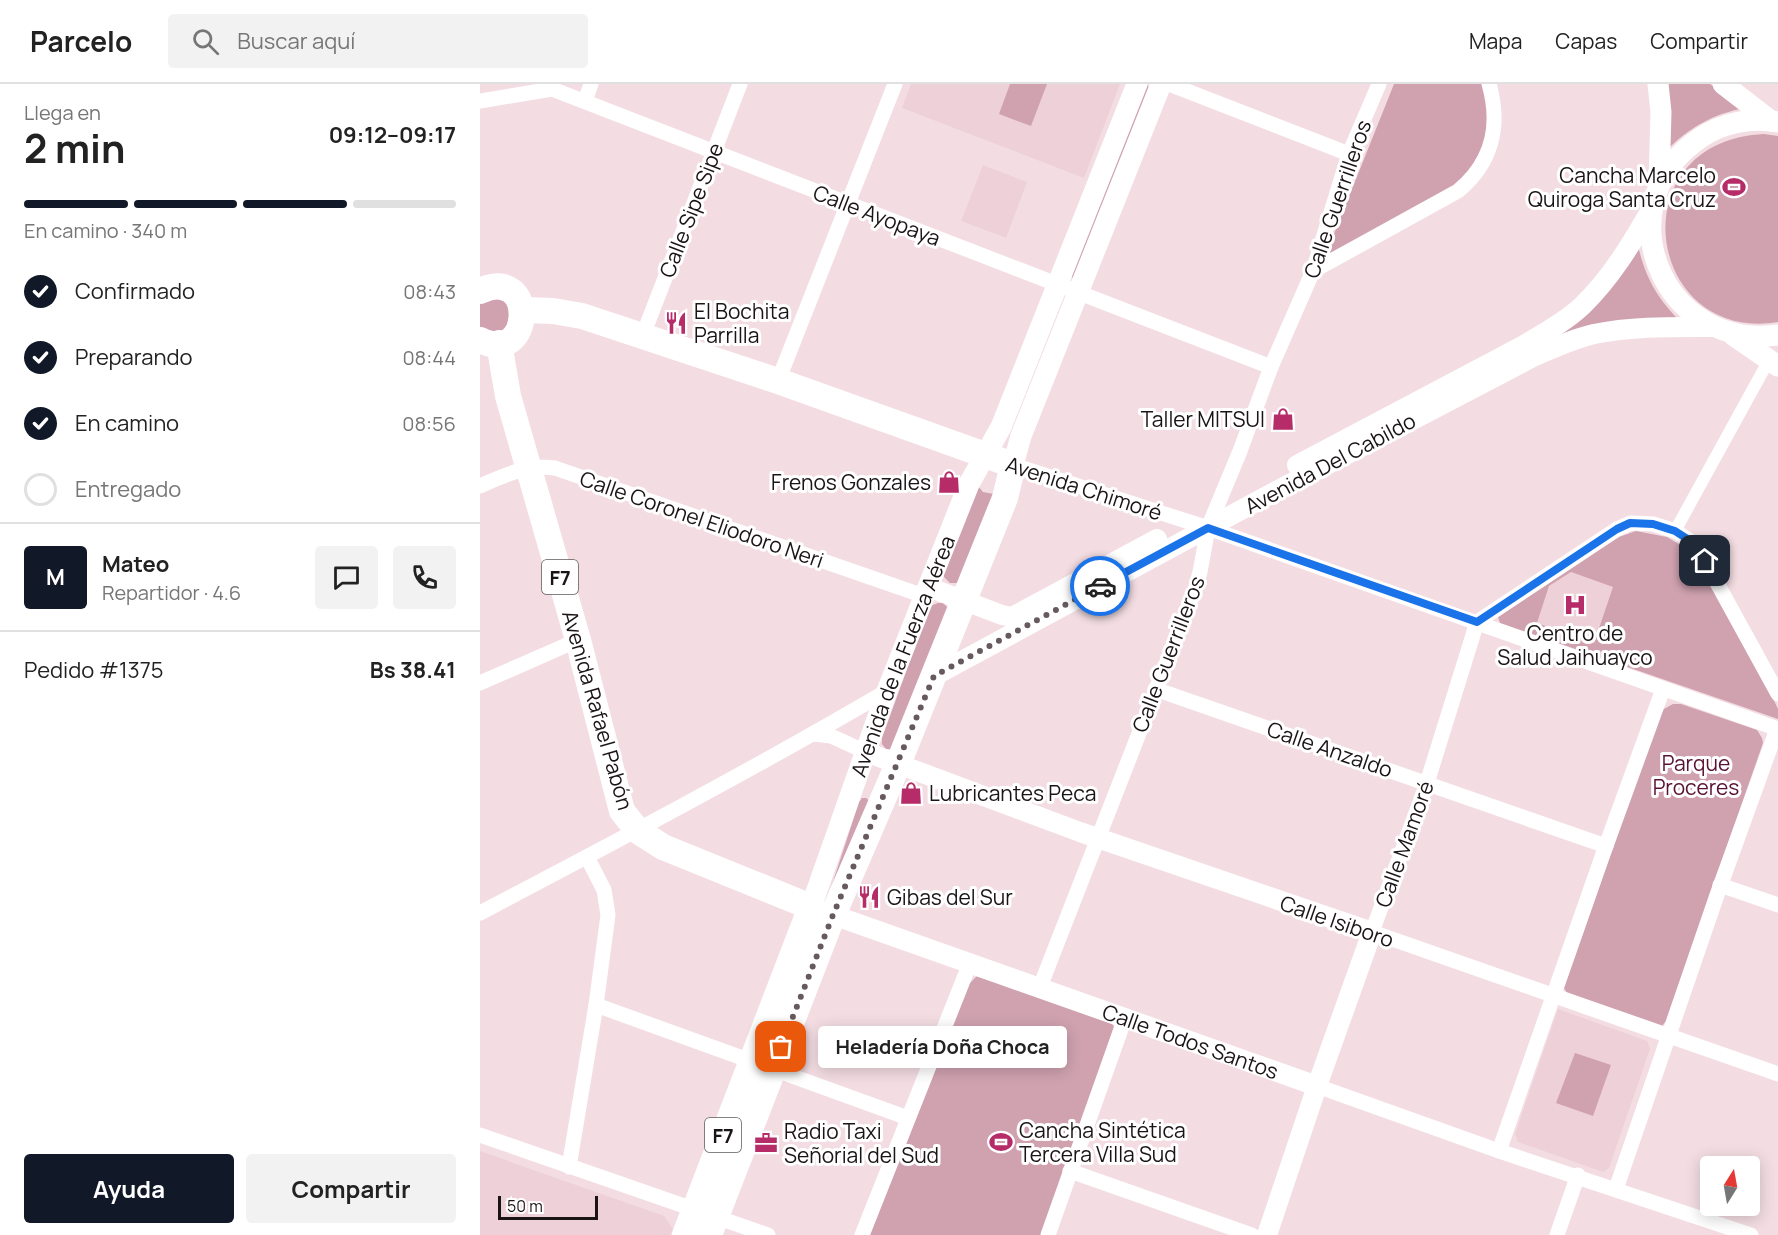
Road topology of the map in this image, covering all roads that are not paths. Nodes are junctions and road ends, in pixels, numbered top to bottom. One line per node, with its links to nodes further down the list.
1 (591, 84): 12 (street)
2 (740, 84): 14 (street, Calle Sipe Sipe)
3 (895, 84): 17 (street)
4 (1137, 84): 21 (main road, Avenida de la Fuerza Aérea)
5 (1161, 84): 22 (main road, Avenida de la Fuerza Aérea)
6 (1169, 84): 15 (street)
7 (1379, 84): 15 (street, Calle Guerrilleros)
8 (1489, 84): 19 (street)
9 (1658, 84): 16 (main road)
10 (1723, 84): 13 (main road)
11 (480, 101): 12 (street, Calle Ayopaya)
12 (585, 101): 14 (street, Calle Ayopaya)
13 (1774, 121): 16 (main road)
14 (714, 151): 17 (street, Calle Ayopaya); 25 (street, Calle Sipe Sipe)
15 (1349, 154): 19 (street, Calle Guerrilleros)
16 (1659, 186): 18 (main road)
17 (847, 204): 21 (street, Calle Ayopaya); 30 (street)
18 (1652, 208): 24 (main road); 35 (street, Avenida Del Cabildo)
19 (1313, 271): 29 (street, Calle Guerrilleros)
20 (482, 283): 23 (highway)
21 (1058, 284): 22 (street, Calle Ayopaya); 31 (main road, Avenida de la Fuerza Aérea)
22 (1079, 292): 29 (street, Calle Ayopaya); 32 (main road, Avenida de la Fuerza Aérea)
23 (522, 310): 25 (highway, Avenida Chimoré); 27 (highway, F7)
24 (1722, 330): 26 (main road); 28 (main road); 36 (street, Avenida Del Cabildo)
25 (643, 335): 30 (highway, Avenida Chimoré)
26 (1778, 335)
27 (490, 341): 33 (highway, Avenida Rafael Pabón / F7)
28 (1774, 363): 37 (street)
29 (1271, 367): 35 (street, Calle Guerrilleros)
30 (778, 381): 31 (highway, Avenida Chimoré)
31 (985, 455): 32 (highway, Avenida Chimoré); 38 (main road, Avenida de la Fuerza Aérea)
32 (1013, 465): 36 (street, Avenida Chimoré); 39 (highway, Avenida de la Fuerza Aérea / F7)
33 (529, 468): 34 (street, Calle Coronel Eliodoro Neri); 38 (street, Calle Coronel Eliodoro Neri); 41 (highway, Avenida Rafael Pabón / F7)
34 (480, 486)
35 (1217, 508): 36 (street, Avenida Del Cabildo)
36 (1198, 526): 39 (street, Avenida Del Cabildo); 40 (street, Avenida Chimoré); 42 (street, Avenida Del Cabildo); 44 (street, Calle Guerrilleros)
37 (1675, 531): 40 (street); 47 (street)
38 (926, 591): 39 (street, Avenida Del Cabildo); 46 (main road, Avenida de la Fuerza Aérea)
39 (964, 601): 42 (highway, Avenida de la Fuerza Aérea / F7)
40 (1477, 622): 45 (street, Avenida Chimoré); 52 (street, Calle Mamoré)
41 (578, 640): 43 (street); 53 (highway, Avenida Rafael Pabón / F7)
42 (934, 676): 51 (highway, Avenida de la Fuerza Aérea / F7)
43 (480, 683)
44 (1155, 689): 52 (street, Calle Anzaldo); 54 (street, Calle Guerrilleros)
45 (1663, 689): 48 (street, Avenida Chimoré); 55 (street)
46 (887, 691): 49 (street); 50 (main road, Avenida de la Fuerza Aérea)
47 (1778, 694)
48 (1777, 729): 57 (street)
49 (814, 734): 50 (street); 53 (street)
50 (866, 752): 51 (street); 59 (main road, Avenida de la Fuerza Aérea)
51 (898, 764): 54 (street, Calle Isiboro); 59 (highway, Avenida de la Fuerza Aérea / F7)
52 (1427, 783): 55 (street, Calle Anzaldo); 61 (street, Calle Mamoré)
53 (638, 831): 56 (street); 59 (highway, Calle Todos Santos / F7)
54 (1098, 838): 61 (street, Calle Isiboro); 63 (street, Calle Guerrilleros)
55 (1606, 846): 64 (street)
56 (587, 857): 60 (street); 65 (street)
57 (1720, 885): 58 (street); 67 (street)
58 (1778, 905)
59 (822, 911): 62 (street, Calle Todos Santos); 68 (highway, Avenida de la Fuerza Aérea / F7)
60 (480, 914)
61 (1372, 932): 64 (street, Calle Isiboro); 70 (street, Calle Mamoré)
62 (970, 963): 63 (street, Calle Todos Santos); 71 (street)
63 (1040, 987): 66 (street, Calle Todos Santos)
64 (1553, 996): 67 (street, Calle Isiboro); 73 (street)
65 (596, 1005): 68 (street); 74 (street)
66 (1125, 1018): 70 (street, Calle Todos Santos); 75 (street)
67 (1669, 1036): 69 (street, Calle Isiboro); 77 (street)
68 (762, 1065): 71 (street); 78 (highway, Avenida de la Fuerza Aérea / F7)
69 (1778, 1074)
70 (1317, 1086): 73 (street, Calle Todos Santos); 84 (street, Calle Mamoré)
71 (908, 1118): 81 (street)
72 (480, 1135): 74 (street)
73 (1499, 1151): 76 (street, Calle Todos Santos)
74 (569, 1167): 78 (street)
75 (1070, 1172): 82 (street); 83 (street)
76 (1578, 1175): 77 (street, Calle Todos Santos); 85 (street)
77 (1616, 1189): 86 (street, Calle Todos Santos)
78 (707, 1220): 79 (highway, Avenida de la Fuerza Aérea / F7); 80 (street)
79 (685, 1235)
80 (768, 1235)
81 (862, 1235)
82 (1048, 1235)
83 (1252, 1235)
84 (1268, 1235)
85 (1557, 1235)
86 (1751, 1235)

